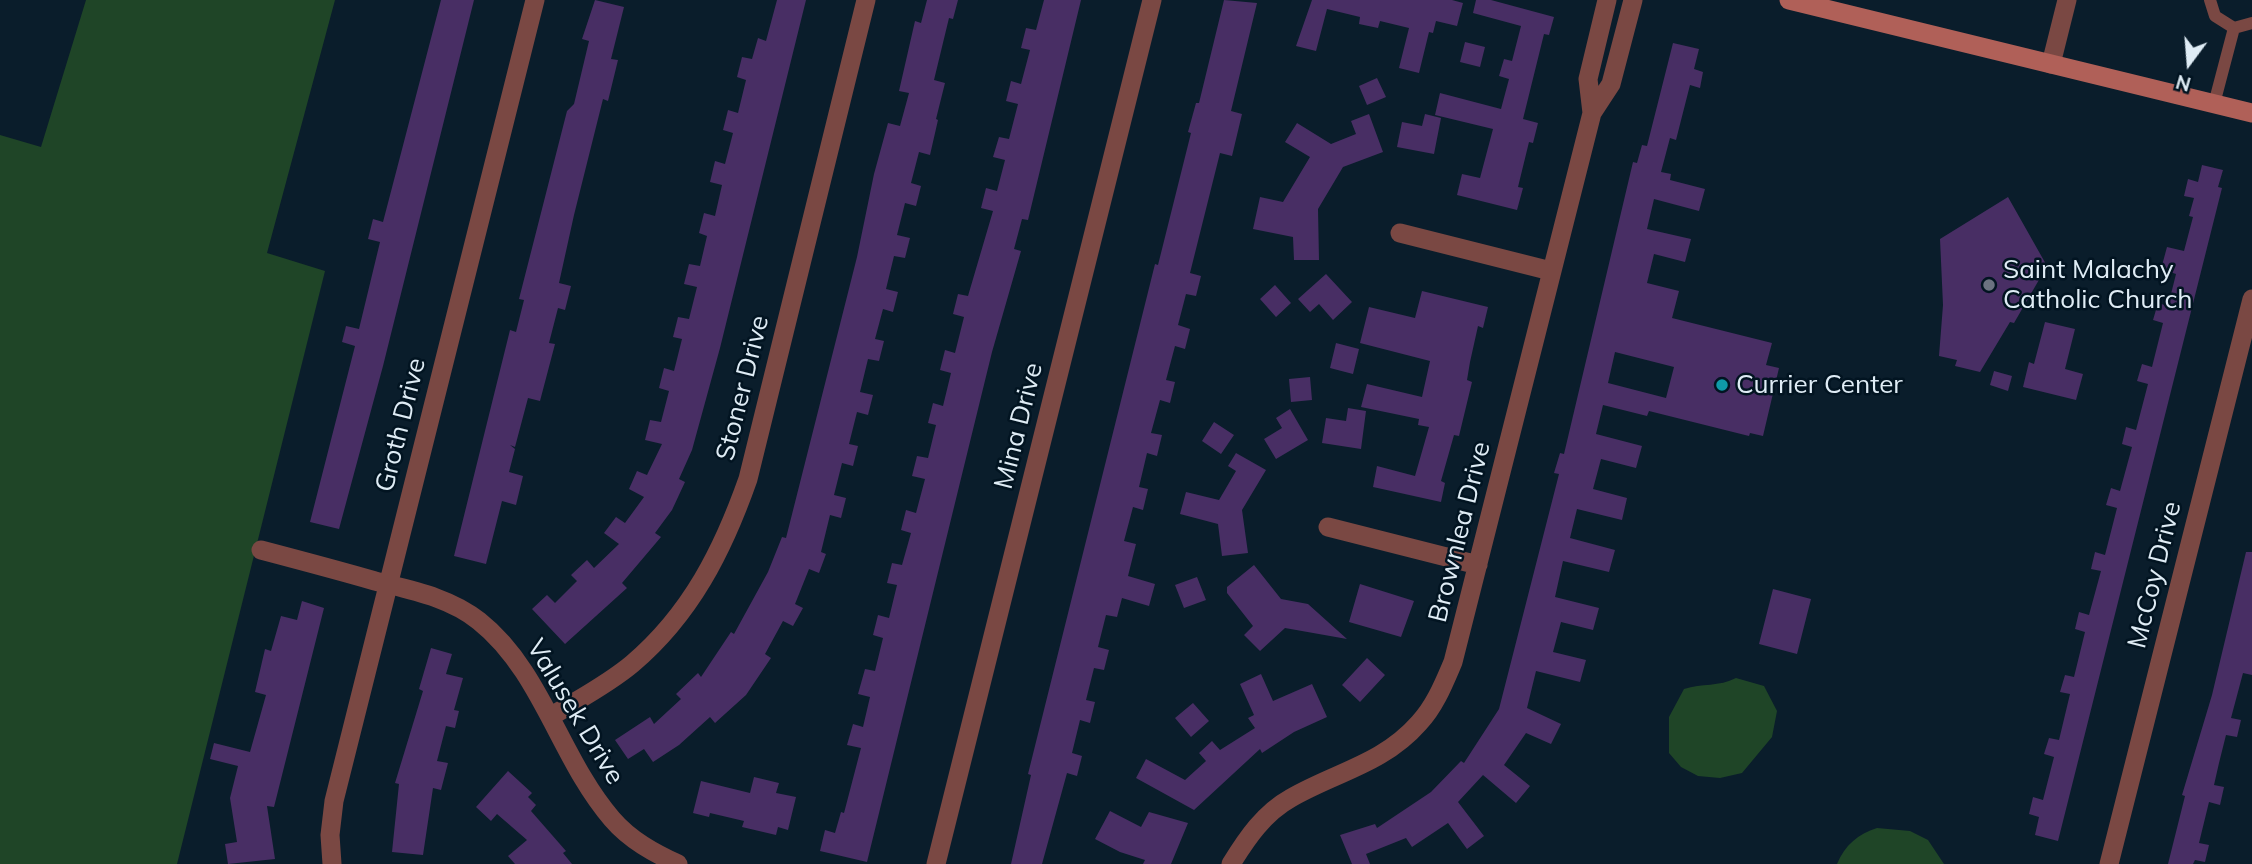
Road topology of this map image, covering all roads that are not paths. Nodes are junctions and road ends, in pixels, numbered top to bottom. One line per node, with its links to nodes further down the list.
1 (535, 0): 21 (street, Groth Drive)
2 (866, 0): 22 (street, Stoner Drive)
3 (1152, 0): 25 (street, Mina Drive)
4 (1607, 0): 13 (street, Brownlea Drive)
5 (1633, 0): 13 (street, Brownlea Drive)
6 (1789, 0): 11 (main road)
7 (2067, 0): 11 (street)
8 (2210, 0): 10 (lane)
9 (2252, 23): 10 (lane)
10 (2234, 28): 12 (lane)
11 (2051, 64): 12 (main road)
12 (2214, 104): 14 (main road)
13 (1592, 113): 16 (street, Brownlea Drive)
14 (2252, 113)
15 (1401, 233): 16 (street)
16 (1551, 271): 20 (street, Brownlea Drive)
17 (2252, 299): 27 (street, McCoy Drive)
18 (1328, 527): 20 (street)
19 (261, 550): 21 (street, Valusek Drive)
20 (1478, 565): 26 (street, Brownlea Drive)
21 (388, 584): 22 (street, Valusek Drive); 23 (street, Groth Drive)
22 (550, 717): 24 (street, Valusek Drive)
23 (332, 864)
24 (678, 864)
25 (936, 864)
26 (1231, 864)
27 (2109, 864)

